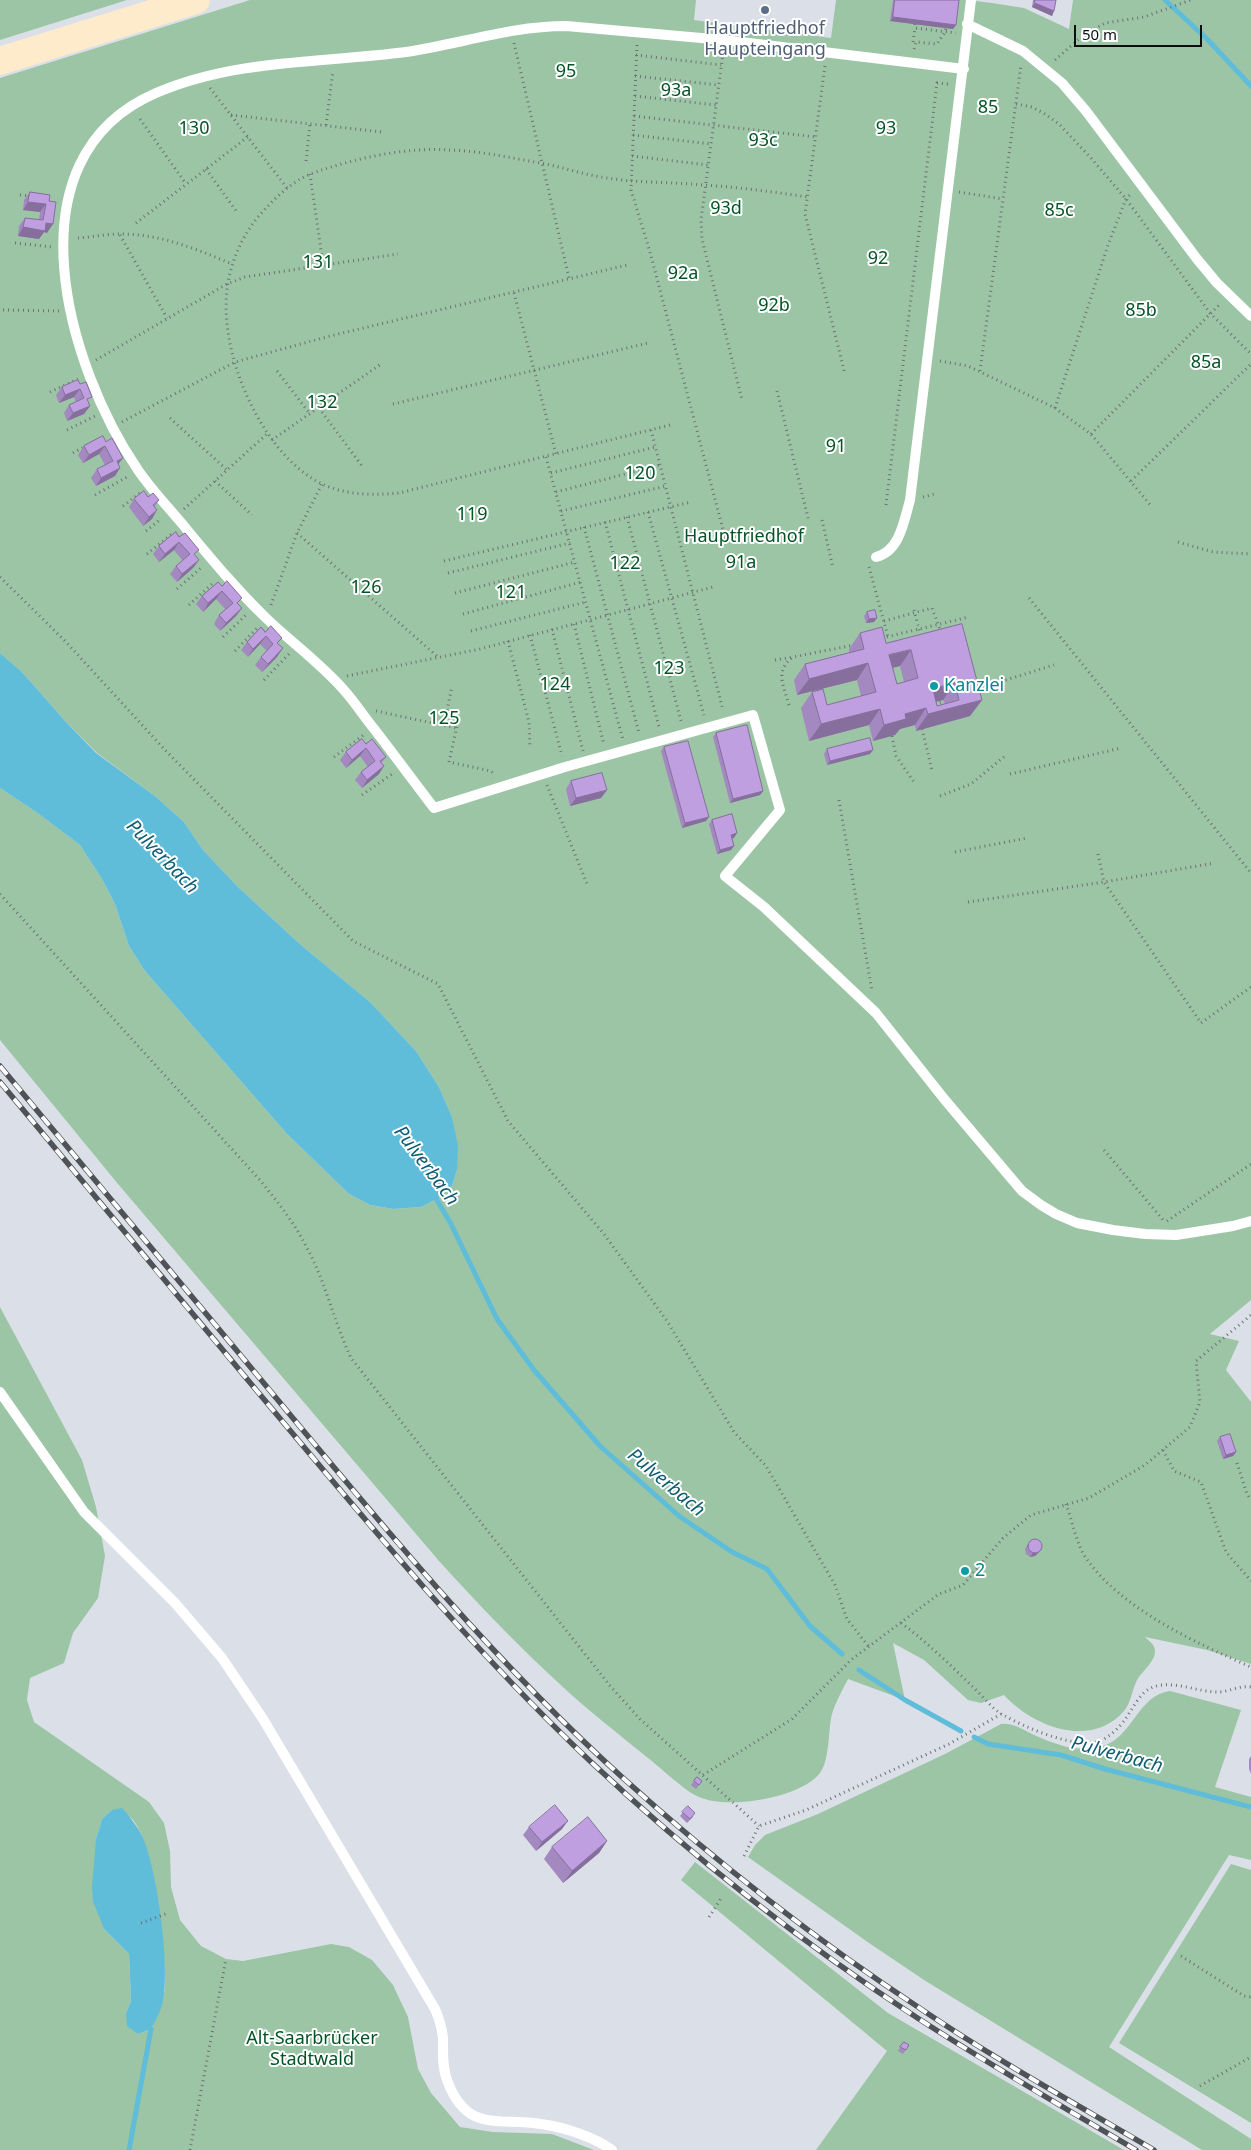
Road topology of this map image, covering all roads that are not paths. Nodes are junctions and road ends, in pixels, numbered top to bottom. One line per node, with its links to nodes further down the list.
1 (196, 0): 4 (main road)
2 (971, 0): 3 (lane)
3 (967, 29): 5 (lane); 6 (lane)
4 (0, 62)
5 (964, 69): 7 (lane); 8 (lane)
6 (1251, 316)
7 (871, 558)
8 (1251, 1220)
9 (0, 1392): 10 (lane)
10 (612, 2150)

